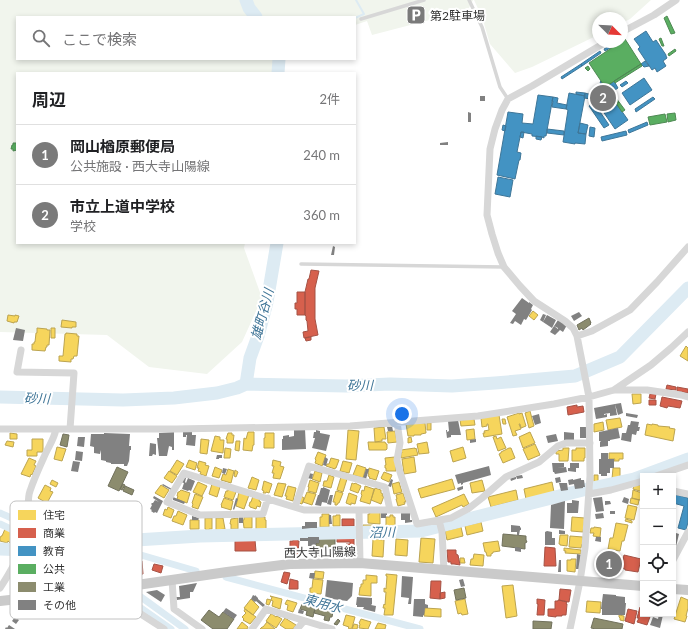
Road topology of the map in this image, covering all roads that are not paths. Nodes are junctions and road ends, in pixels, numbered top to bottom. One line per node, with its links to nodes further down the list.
1 (424, 0): 4 (lane)
2 (469, 0): 7 (lane)
3 (676, 0): 5 (street)
4 (361, 19)
5 (628, 29)
6 (596, 48): 7 (street)
7 (508, 99): 10 (street)
8 (688, 247): 12 (street)
9 (301, 264): 10 (lane)
10 (504, 267): 12 (street)
11 (688, 332): 14 (street)
12 (578, 339): 15 (street)
13 (21, 350): 20 (street)
14 (614, 390): 15 (street); 16 (street)
15 (588, 395): 17 (street); 21 (street)
16 (688, 397)
17 (397, 422): 20 (street); 33 (street)
18 (0, 429): 19 (street)
19 (56, 429): 20 (street); 29 (street)
20 (70, 429)
21 (590, 443): 26 (street); 34 (street)
22 (688, 465): 23 (street)
23 (665, 473)
24 (640, 482): 26 (street)
25 (676, 492): 27 (street)
26 (589, 494): 41 (street)
27 (688, 494)
28 (268, 498): 28 (street); 30 (street)
29 (29, 501)
30 (296, 507): 31 (street); 32 (street)
31 (359, 510): 32 (street); 37 (street)
32 (390, 510): 33 (street)
33 (412, 510): 34 (street)
34 (438, 520): 38 (street)
35 (688, 532): 36 (street)
36 (676, 554)
37 (360, 564): 38 (main road, 西大寺山陽線); 40 (main road, 西大寺山陽線)
38 (444, 570): 41 (main road, 西大寺山陽線)
39 (10, 571): 44 (street)
40 (172, 580): 42 (main road, 西大寺山陽線); 52 (street)
41 (580, 581): 43 (main road, 西大寺山陽線); 56 (street)
42 (142, 584)
43 (640, 586)
44 (0, 588)
45 (676, 589): 46 (main road)
46 (688, 590)
47 (10, 600): 48 (main road, 西大寺山陽線)
48 (0, 601)
49 (142, 614): 51 (street)
50 (304, 621): 53 (street); 54 (street); 55 (street)
51 (164, 629)
52 (202, 629)
53 (252, 629)
54 (297, 629)
55 (332, 629)
56 (570, 629)

